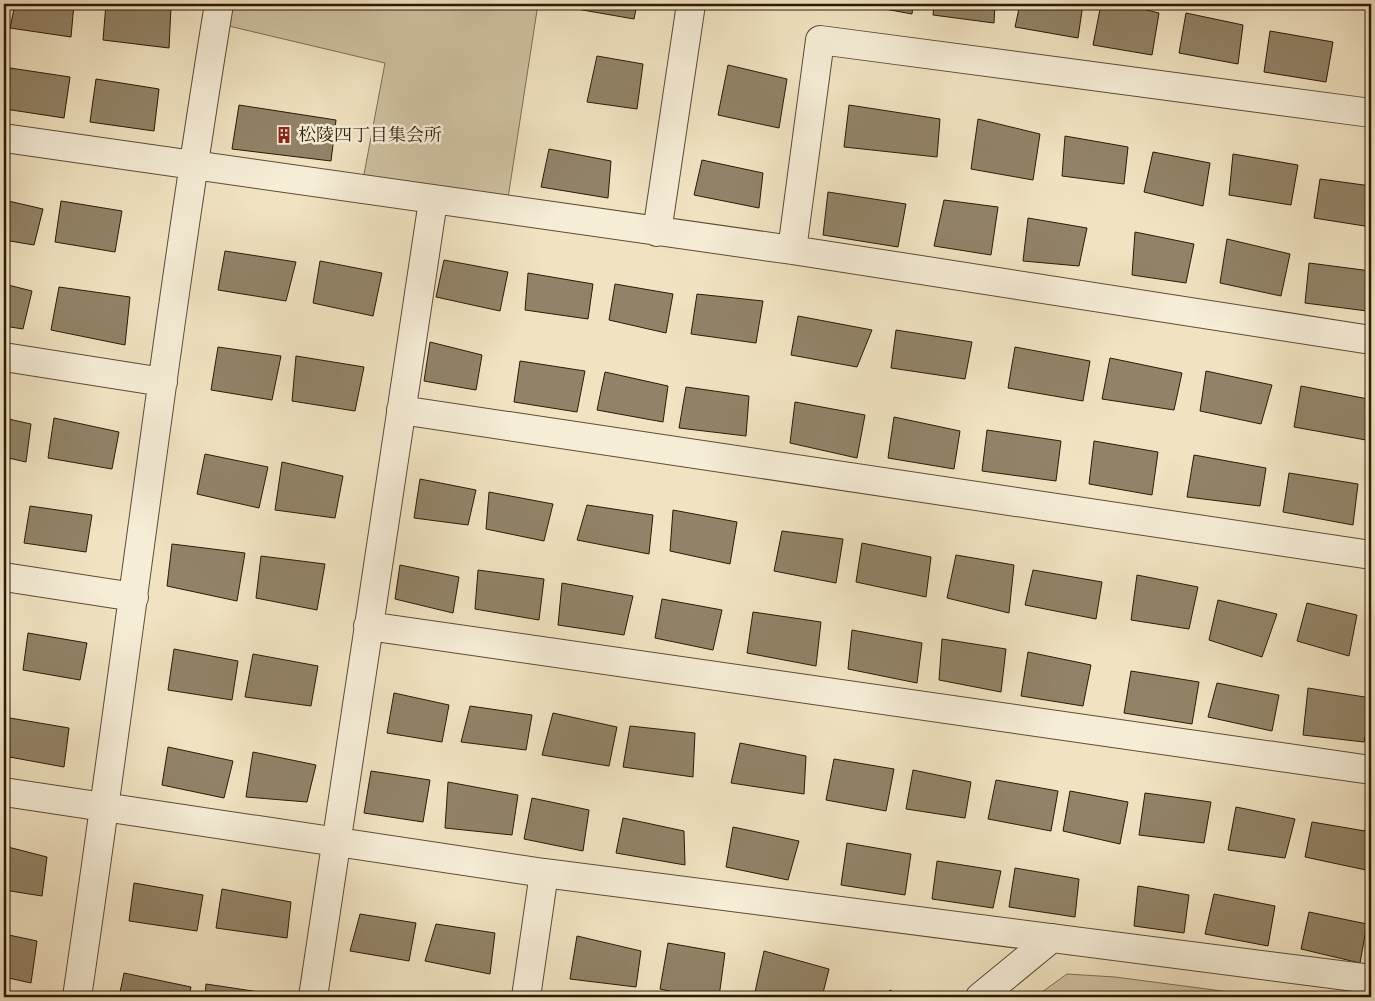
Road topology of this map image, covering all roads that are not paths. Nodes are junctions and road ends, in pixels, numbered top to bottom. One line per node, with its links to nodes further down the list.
1 (219, 4): 5 (street)
2 (691, 4): 7 (street)
3 (1371, 113): 8 (street)
4 (4, 138): 5 (street)
5 (194, 167): 6 (street); 11 (street)
6 (433, 201): 7 (street); 12 (street)
7 (657, 232): 8 (street)
8 (792, 250): 9 (street)
9 (1371, 340)
10 (4, 357): 11 (street)
11 (163, 382): 15 (street)
12 (401, 410): 13 (street); 16 (street)
13 (1371, 555)
14 (4, 577): 15 (street)
15 (134, 597): 19 (street)
16 (368, 626): 17 (street); 20 (street)
17 (1371, 770)
18 (4, 792): 19 (street)
19 (106, 807): 20 (street); 24 (street)
20 (336, 841): 21 (street); 25 (street)
21 (544, 873): 22 (street); 26 (street)
22 (1052, 938): 23 (street); 27 (street)
23 (1371, 979)
24 (77, 997)
25 (313, 997)
26 (526, 997)
27 (980, 997)

